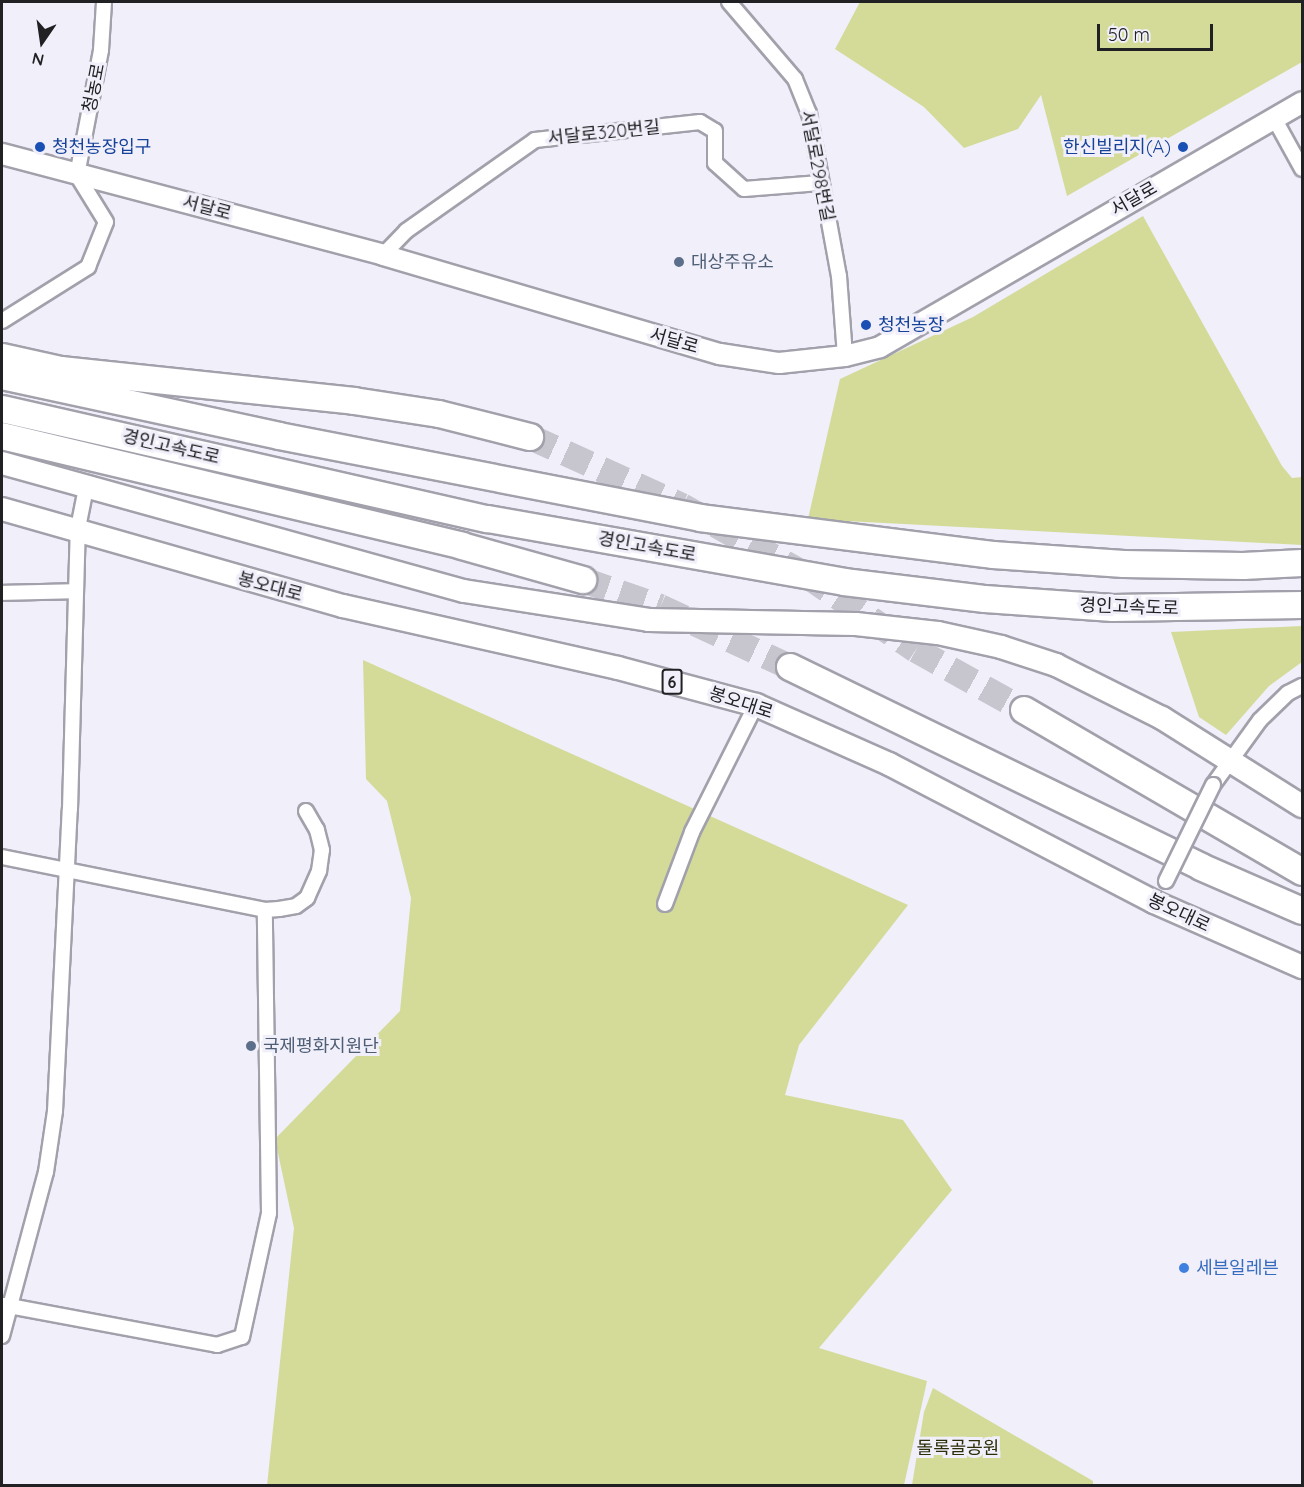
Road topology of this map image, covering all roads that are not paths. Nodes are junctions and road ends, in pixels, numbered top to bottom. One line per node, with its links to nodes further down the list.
1 (104, 2): 7 (street, 청농로)
2 (729, 2): 8 (street, 서달로298번길)
3 (1302, 102): 4 (street, 서달로)
4 (1274, 118): 6 (street); 11 (street, 서달로)
5 (2, 154): 7 (street, 서달로)
6 (1302, 169)
7 (77, 175): 9 (street, 서달로); 10 (street)
8 (820, 183): 9 (street, 서달로320번길); 11 (street, 서달로298번길)
9 (383, 255): 11 (street, 서달로)
10 (2, 321)
11 (845, 356)
12 (2, 357): 16 (highway)
13 (2, 376): 21 (highway, 경인고속도로)
14 (2, 409): 25 (highway, 경인고속도로)
15 (2, 436): 22 (highway)
16 (530, 437)
17 (2, 463): 18 (main road)
18 (86, 488): 20 (street); 30 (main road)
19 (2, 509): 20 (main road, 봉오대로 / 6)
20 (78, 528): 23 (street); 28 (main road, 봉오대로 / 6)
21 (1302, 562)
22 (583, 580)
23 (76, 591): 24 (street); 35 (street)
24 (2, 593)
25 (1302, 605)
26 (790, 667): 31 (highway)
27 (1302, 686): 30 (street)
28 (756, 705): 37 (main road, 봉오대로 / 6); 38 (street)
29 (1024, 710): 36 (highway)
30 (1233, 762): 32 (main road); 37 (street, bridge)
31 (1020, 779): 40 (highway); 41 (highway)
32 (1302, 806)
33 (306, 811): 39 (street)
34 (2, 857): 35 (street)
35 (68, 871): 39 (street); 43 (street)
36 (1302, 872)
37 (1154, 902): 42 (main road, 봉오대로 / 6)
38 (665, 903)
39 (265, 910): 43 (street)
40 (1302, 911)
41 (1302, 926)
42 (1302, 967)
43 (6, 1306): 44 (street)
44 (2, 1336)

